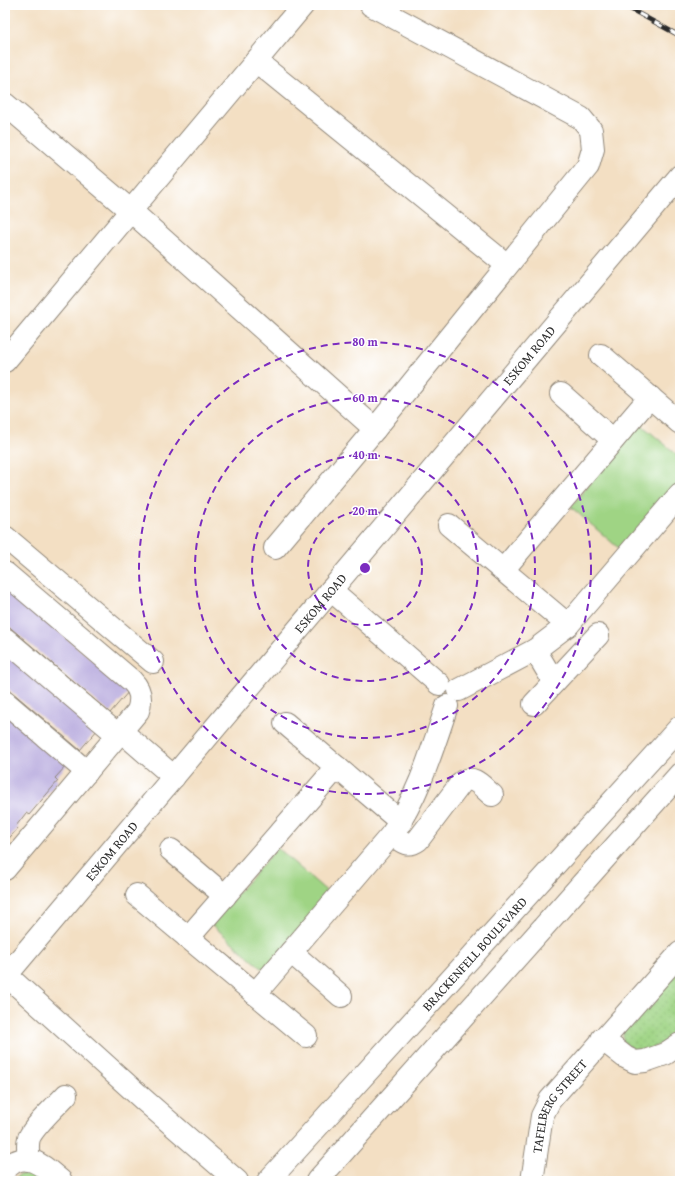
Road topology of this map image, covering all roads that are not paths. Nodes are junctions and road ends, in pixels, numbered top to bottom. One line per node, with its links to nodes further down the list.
1 (303, 5): 3 (street)
2 (370, 5): 7 (street)
3 (256, 61): 6 (street); 7 (street)
4 (5, 104): 6 (street)
5 (680, 176): 21 (street, ESKOM ROAD)
6 (131, 212): 9 (street); 13 (street)
7 (507, 265): 13 (street)
8 (601, 355): 11 (street)
9 (5, 361)
10 (561, 394): 14 (street)
11 (650, 397): 12 (street); 14 (street)
12 (680, 423)
13 (375, 429): 18 (street)
14 (613, 440): 19 (street)
15 (680, 495): 22 (street)
16 (450, 525): 19 (street)
17 (5, 536): 26 (street)
18 (275, 548)
19 (503, 570): 22 (street)
20 (5, 573): 33 (street)
21 (331, 590): 28 (street); 37 (street, ESKOM ROAD)
22 (568, 625): 25 (street)
23 (598, 635): 27 (street)
24 (5, 639): 33 (street)
25 (535, 650): 27 (street); 28 (street)
26 (153, 662)
27 (554, 682): 30 (street)
28 (448, 693): 38 (street)
29 (5, 702): 35 (street)
30 (534, 704)
31 (285, 723): 34 (street)
32 (680, 727): 60 (street, BRACKENFELL BOULEVARD)
33 (120, 733): 35 (street); 37 (street)
34 (337, 767): 41 (street); 45 (street)
35 (87, 772): 43 (street)
36 (680, 774): 61 (street)
37 (174, 777): 49 (street, ESKOM ROAD)
38 (419, 786): 40 (street); 41 (street)
39 (492, 795): 40 (street)
40 (448, 801): 41 (street)
41 (396, 828): 47 (street)
42 (171, 850): 45 (street)
43 (5, 869)
44 (137, 895): 46 (street)
45 (225, 896): 46 (street)
46 (188, 938): 50 (street)
47 (291, 952): 50 (street); 51 (street)
48 (680, 953): 53 (street, TAFELBERG STREET)
49 (5, 975): 59 (street, ESKOM ROAD)
50 (255, 994): 52 (street)
51 (341, 996)
52 (306, 1036)
53 (602, 1040): 54 (street); 62 (street, TAFELBERG STREET)
54 (680, 1044)
55 (66, 1095): 56 (street)
56 (29, 1160): 57 (street); 58 (street)
57 (5, 1170)
58 (61, 1181)
59 (237, 1181)
60 (268, 1181)
61 (317, 1181)
62 (532, 1181)

